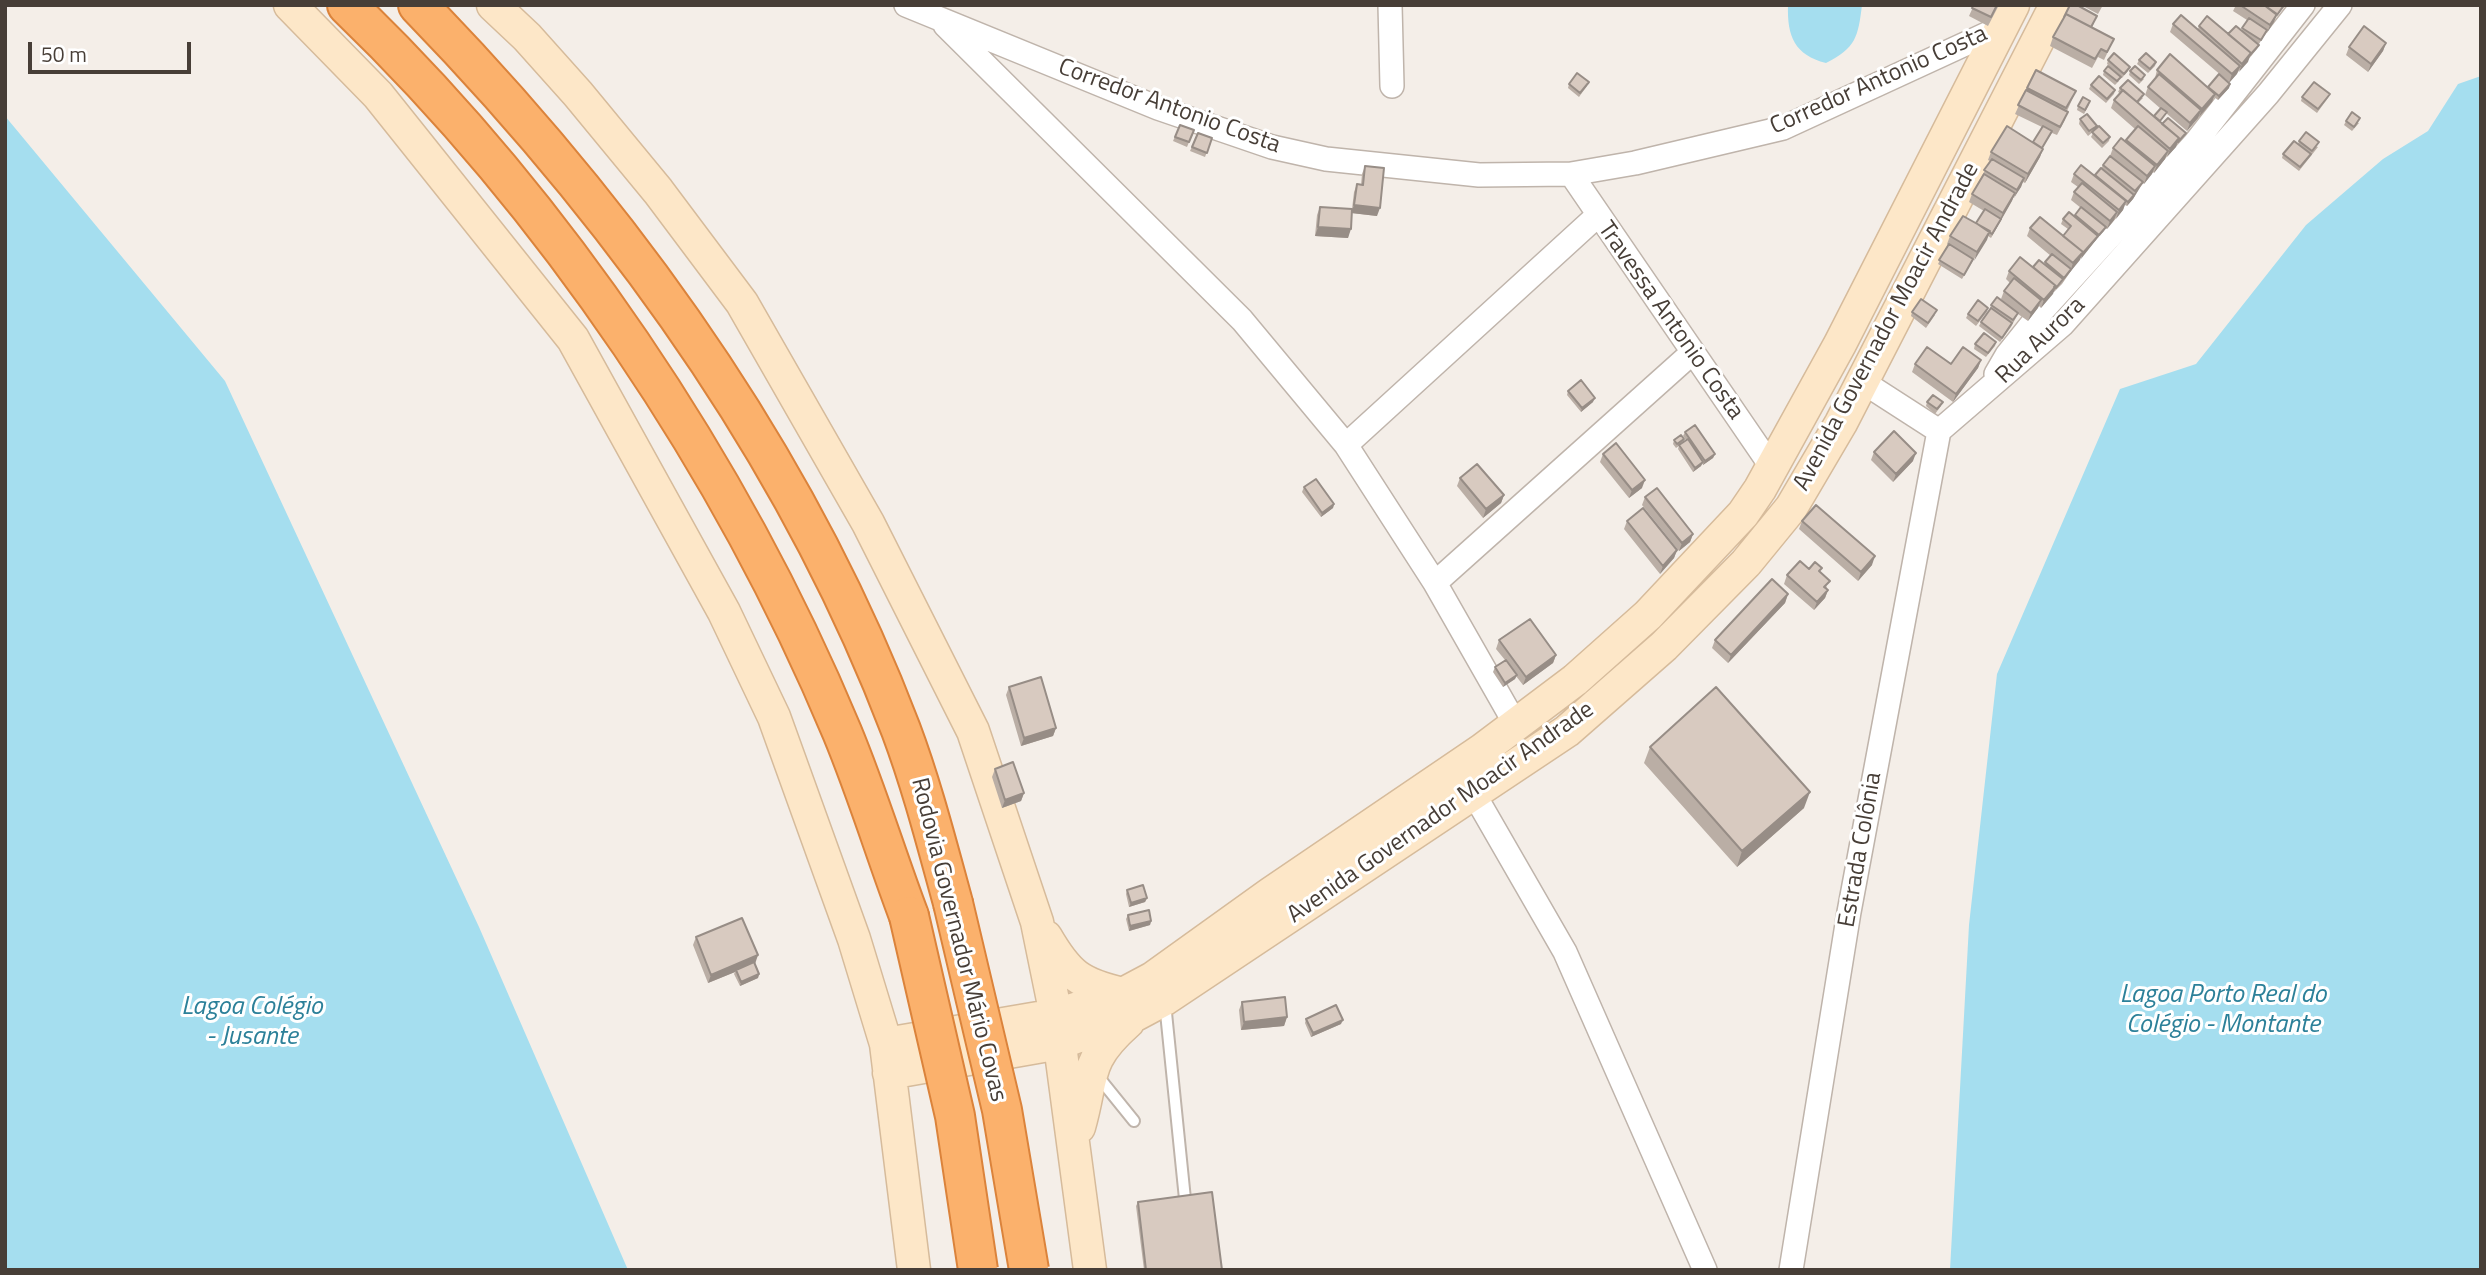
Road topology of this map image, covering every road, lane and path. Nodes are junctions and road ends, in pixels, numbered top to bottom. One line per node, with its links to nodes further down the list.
1 (290, 5): 29 (main road)
2 (347, 5): 35 (highway, Rodovia Governador Mário Covas, bridge)
3 (418, 5): 36 (highway, Rodovia Governador Mário Covas, bridge)
4 (493, 5): 25 (main road)
5 (906, 5): 11 (street, Corredor Antonio Costa)
6 (1390, 5): 12 (street)
7 (2056, 5): 16 (main road, Avenida Governador Moacir Andrade)
8 (2303, 5): 17 (street, Rua Aurora)
9 (2340, 5): 17 (street, Rua Aurora)
10 (2008, 16): 13 (street, Corredor Antonio Costa); 20 (main road, Avenida Governador Moacir Andrade)
11 (938, 18): 13 (street, Corredor Antonio Costa); 19 (street)
12 (1392, 86)
13 (1571, 174): 14 (street, Travessa Antonio Costa)
14 (1597, 216): 15 (street, Travessa Antonio Costa); 19 (street)
15 (1693, 352): 20 (street, Travessa Antonio Costa); 22 (street)
16 (1863, 382): 18 (street); 21 (main road, Avenida Governador Moacir Andrade)
17 (1987, 392): 18 (street)
18 (1939, 431): 39 (street, Estrada Colônia)
19 (1346, 444): 22 (street)
20 (1766, 478): 21 (main road); 23 (main road, Avenida Governador Moacir Andrade)
21 (1791, 508): 24 (main road, Avenida Governador Moacir Andrade)
22 (1435, 583): 23 (street)
23 (1516, 725): 26 (main road, Avenida Governador Moacir Andrade)
24 (1474, 794): 26 (main road, Avenida Governador Moacir Andrade); 38 (street)
25 (1037, 922): 27 (main road); 28 (main road)
26 (1159, 988): 27 (main road, Avenida Governador Moacir Andrade); 33 (lane)
27 (1130, 1004): 28 (main road, Avenida Governador Moacir Andrade); 30 (main road)
28 (1058, 1029): 29 (main road, Avenida Governador Moacir Andrade); 32 (main road)
29 (887, 1058): 34 (main road)
30 (1091, 1067): 31 (lane); 32 (main road)
31 (1134, 1121)
32 (1073, 1145): 37 (main road)
33 (1185, 1199)
34 (914, 1270)
35 (978, 1270)
36 (1030, 1270)
37 (1090, 1270)
38 (1705, 1270)
39 (1791, 1270)

